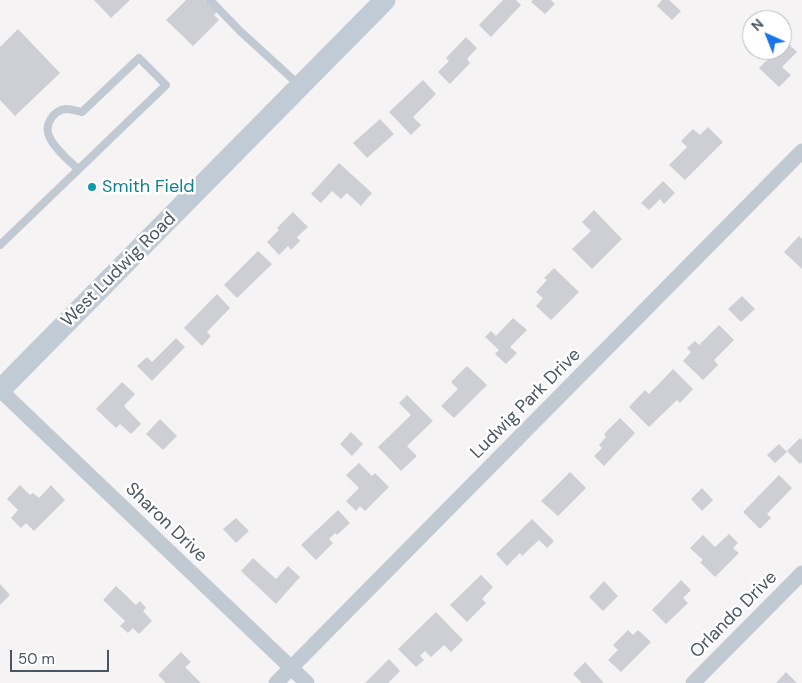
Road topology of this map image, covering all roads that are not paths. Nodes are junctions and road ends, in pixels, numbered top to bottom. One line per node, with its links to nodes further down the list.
1 (210, 0): 3 (lane)
2 (385, 0): 3 (main road, West Ludwig Road)
3 (300, 86): 7 (main road, West Ludwig Road)
4 (802, 151): 9 (street, Ludwig Park Drive)
5 (78, 169): 5 (lane); 6 (lane)
6 (0, 245)
7 (0, 390): 9 (street, Sharon Drive)
8 (802, 573): 12 (street, Orlando Drive)
9 (291, 668): 10 (street, Ludwig Park Drive); 11 (street, Sharon Drive)
10 (276, 683)
11 (307, 683)
12 (693, 683)

